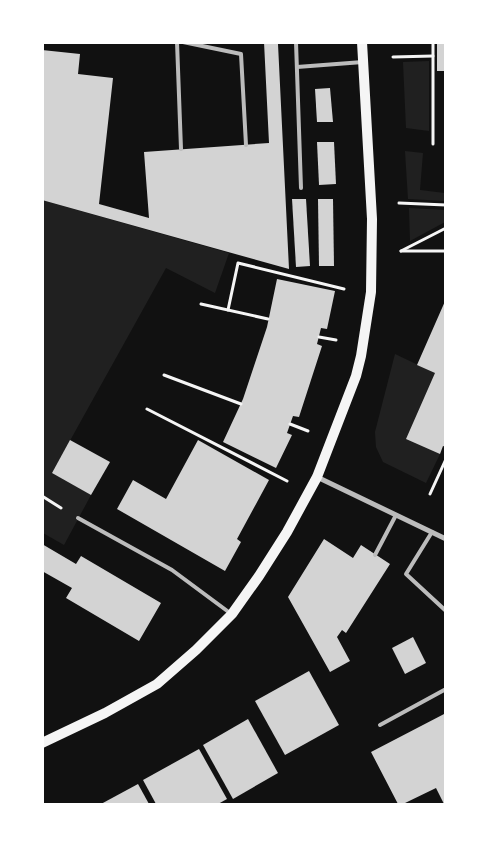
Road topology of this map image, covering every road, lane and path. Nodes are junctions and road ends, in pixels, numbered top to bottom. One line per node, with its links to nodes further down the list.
1 (178, 42): 12 (lane)
2 (183, 42): 10 (lane)
3 (296, 42): 9 (lane)
4 (362, 42): 8 (main road)
5 (433, 42): 7 (path)
6 (393, 56): 7 (path)
7 (433, 56): 11 (path)
8 (363, 62): 9 (lane); 30 (main road)
9 (298, 67): 13 (lane)
10 (246, 144)
11 (433, 144)
12 (181, 149)
13 (301, 188)
14 (399, 203): 15 (path)
15 (446, 205)
16 (446, 228): 17 (path)
17 (446, 251)
18 (344, 289): 20 (path)
19 (201, 304): 20 (path)
20 (228, 310): 21 (path)
21 (268, 319)
22 (319, 337): 23 (path)
23 (336, 340)
24 (164, 375): 25 (path)
25 (241, 404)
26 (147, 409): 31 (path)
27 (290, 424): 28 (path)
28 (310, 432)
29 (446, 458): 32 (path)
30 (317, 476): 33 (street); 39 (main road)
31 (287, 482)
32 (430, 494)
33 (396, 515): 35 (street); 37 (lane)
34 (78, 518): 39 (lane)
35 (432, 532): 36 (street); 38 (lane)
36 (446, 538)
37 (375, 555)
38 (446, 611)
39 (232, 614): 42 (main road)
40 (446, 689): 41 (lane)
41 (380, 725)
42 (42, 743)

